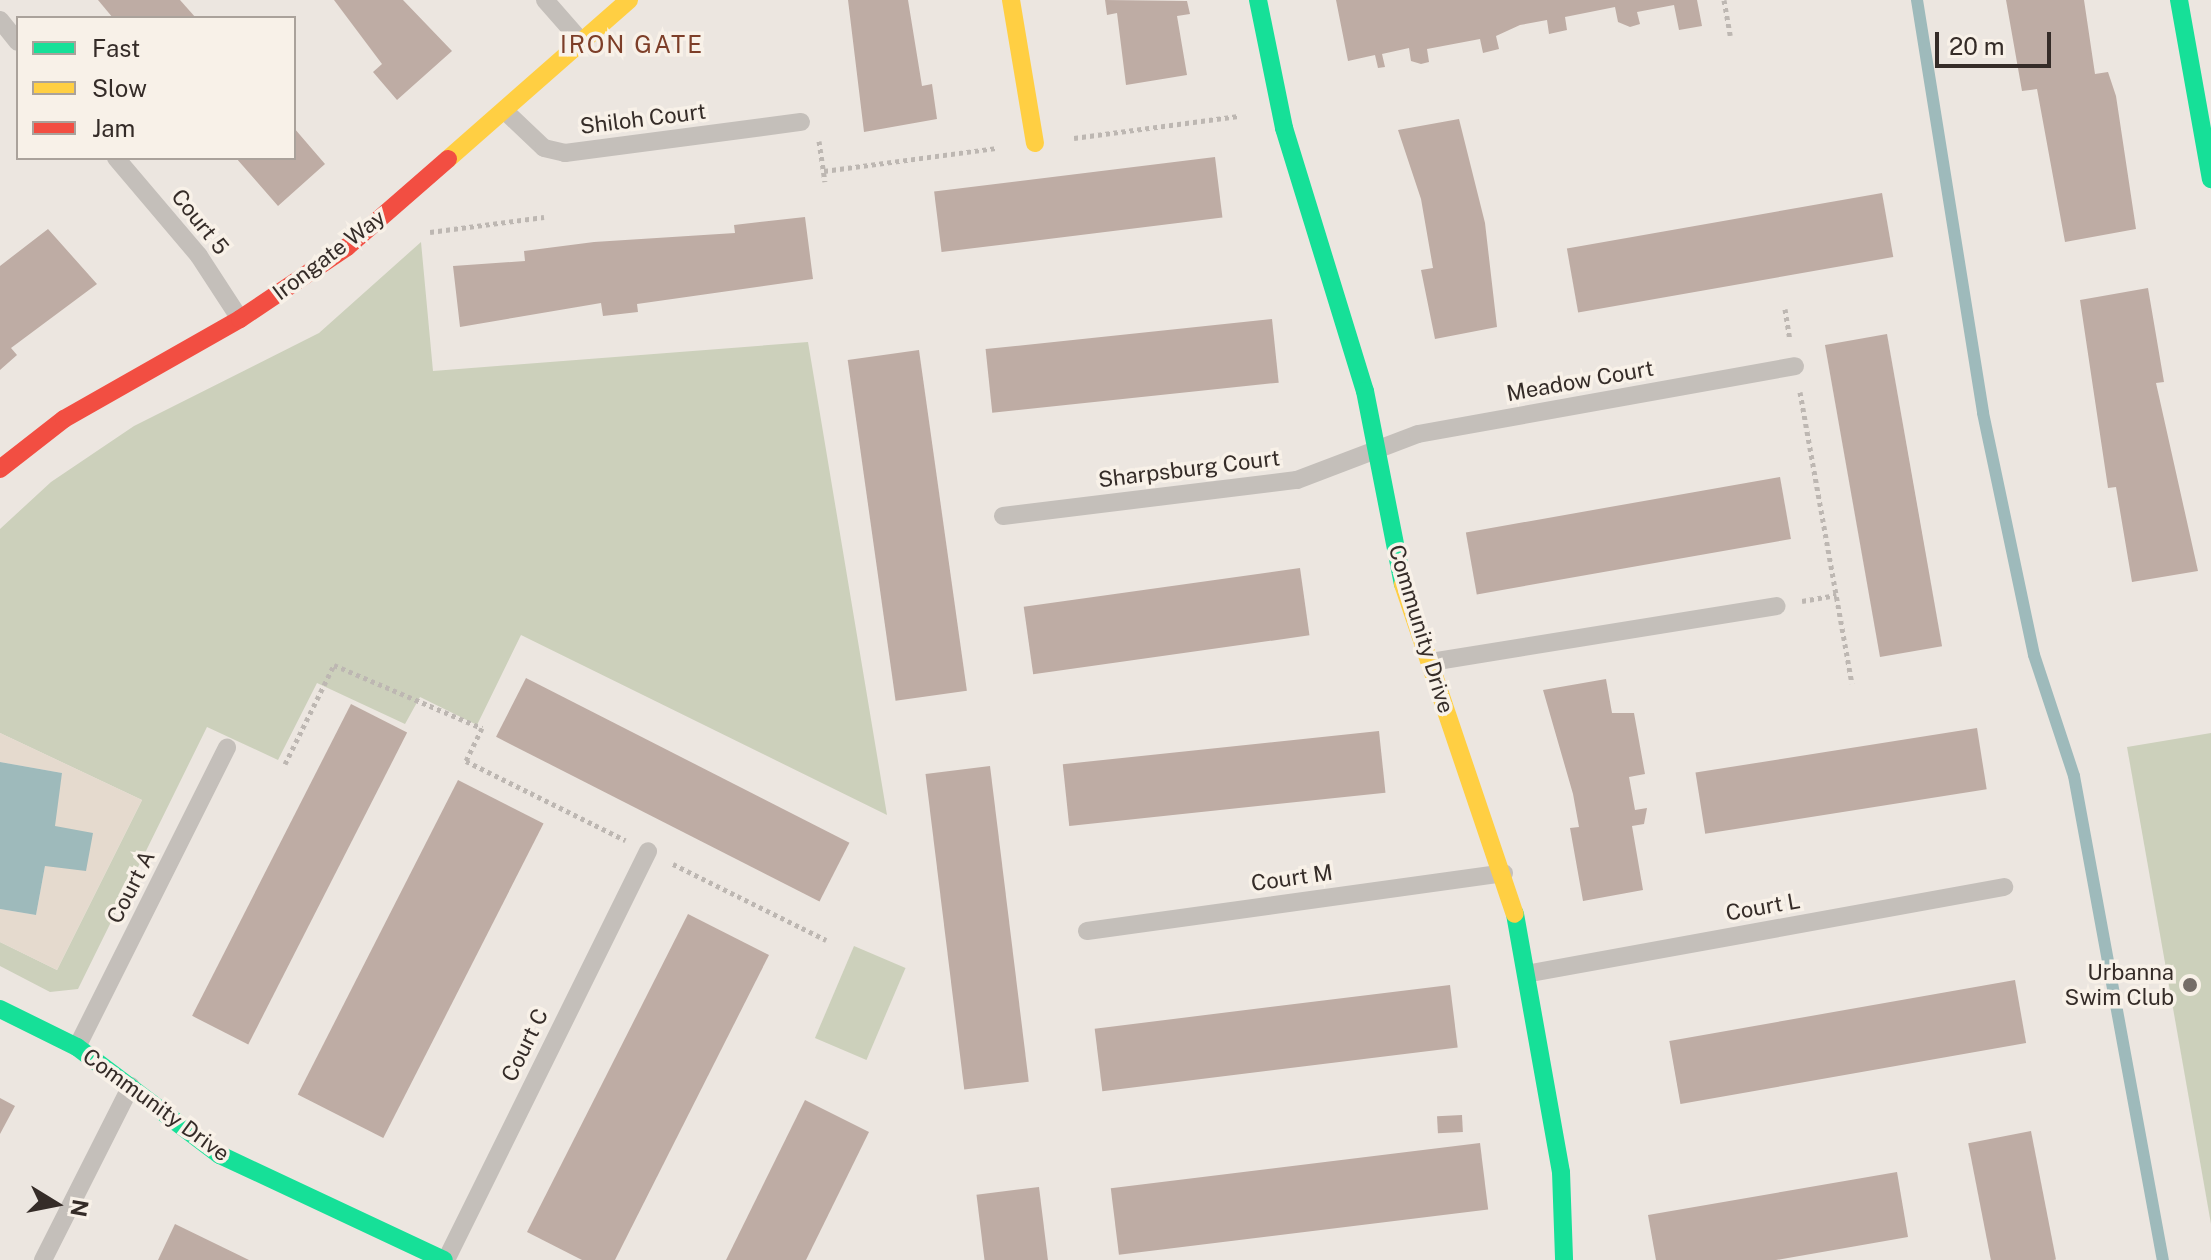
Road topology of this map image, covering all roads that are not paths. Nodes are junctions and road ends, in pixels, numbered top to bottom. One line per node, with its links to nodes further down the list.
1 (545, 0): 8 (lane)
2 (629, 0): 8 (street, Irongate Way)
3 (1011, 0): 11 (street)
4 (1258, 0): 16 (street, Community Drive)
5 (2179, 0): 13 (street)
6 (0, 20): 7 (lane)
7 (16, 40)
8 (581, 41): 9 (street, Irongate Way)
9 (506, 112): 10 (lane, Shiloh Court); 14 (street, Irongate Way)
10 (801, 122)
11 (1035, 143)
12 (118, 160): 14 (lane, Court 5)
13 (2211, 179)
14 (240, 319): 17 (street, Irongate Way)
15 (1795, 366): 16 (lane, Meadow Court)
16 (1376, 452): 18 (lane, Sharpsburg Court); 20 (street, Community Drive)
17 (0, 469)
18 (1003, 516)
19 (1776, 606): 20 (lane)
20 (1428, 662): 23 (street, Community Drive)
21 (227, 748): 28 (lane, Court A)
22 (648, 851): 31 (lane, Court C)
23 (1504, 873): 25 (lane, Court M); 26 (street, Community Drive)
24 (2004, 887): 26 (lane, Court L)
25 (1087, 931)
26 (1531, 973): 32 (street, Community Drive)
27 (0, 1009): 28 (street, Community Drive)
28 (77, 1047): 29 (street, Community Drive)
29 (131, 1086): 30 (lane); 31 (street, Community Drive)
30 (43, 1260)
31 (445, 1260)
32 (1564, 1260)

